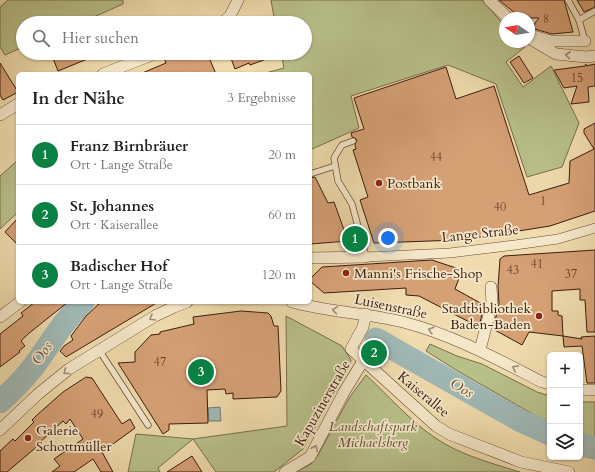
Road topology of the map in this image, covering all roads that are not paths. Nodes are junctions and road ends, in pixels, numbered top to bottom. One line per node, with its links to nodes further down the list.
1 (238, 0): 6 (street)
2 (489, 0): 5 (street)
3 (568, 0): 7 (lane)
4 (595, 10): 7 (lane)
5 (502, 12)
6 (230, 16)
7 (579, 20): 9 (lane)
8 (535, 36): 9 (street)
9 (586, 41)
10 (535, 42): 11 (street, one-way to 10)
11 (595, 56)
12 (140, 60): 13 (street)
13 (108, 72)
14 (16, 105): 15 (street)
15 (0, 115)
16 (353, 141): 17 (lane)
17 (335, 166): 18 (lane); 20 (lane)
18 (312, 173)
19 (595, 228): 20 (street, Lange Straße)
20 (366, 257): 21 (street, Lange Straße)
21 (312, 258)
22 (491, 287): 29 (street)
23 (17, 304): 27 (street)
24 (182, 304): 28 (street, one-way to 28)
25 (300, 304): 26 (street, Luisenstraße, one-way to 25)
26 (366, 314): 29 (street, Luisenstraße, one-way to 26); 30 (street, Kaiserallee)
27 (0, 317)
28 (99, 350): 34 (lane); 35 (street, one-way to 35)
29 (480, 350): 31 (street, Luisenstraße, one-way to 29)
30 (363, 361): 36 (street, Kapuzinerstraße, one-way to 30); 37 (street, Kaiserallee)
31 (547, 383)
32 (583, 390): 33 (street)
33 (595, 390)
34 (148, 425)
35 (0, 430)
36 (285, 472)
37 (568, 472)

